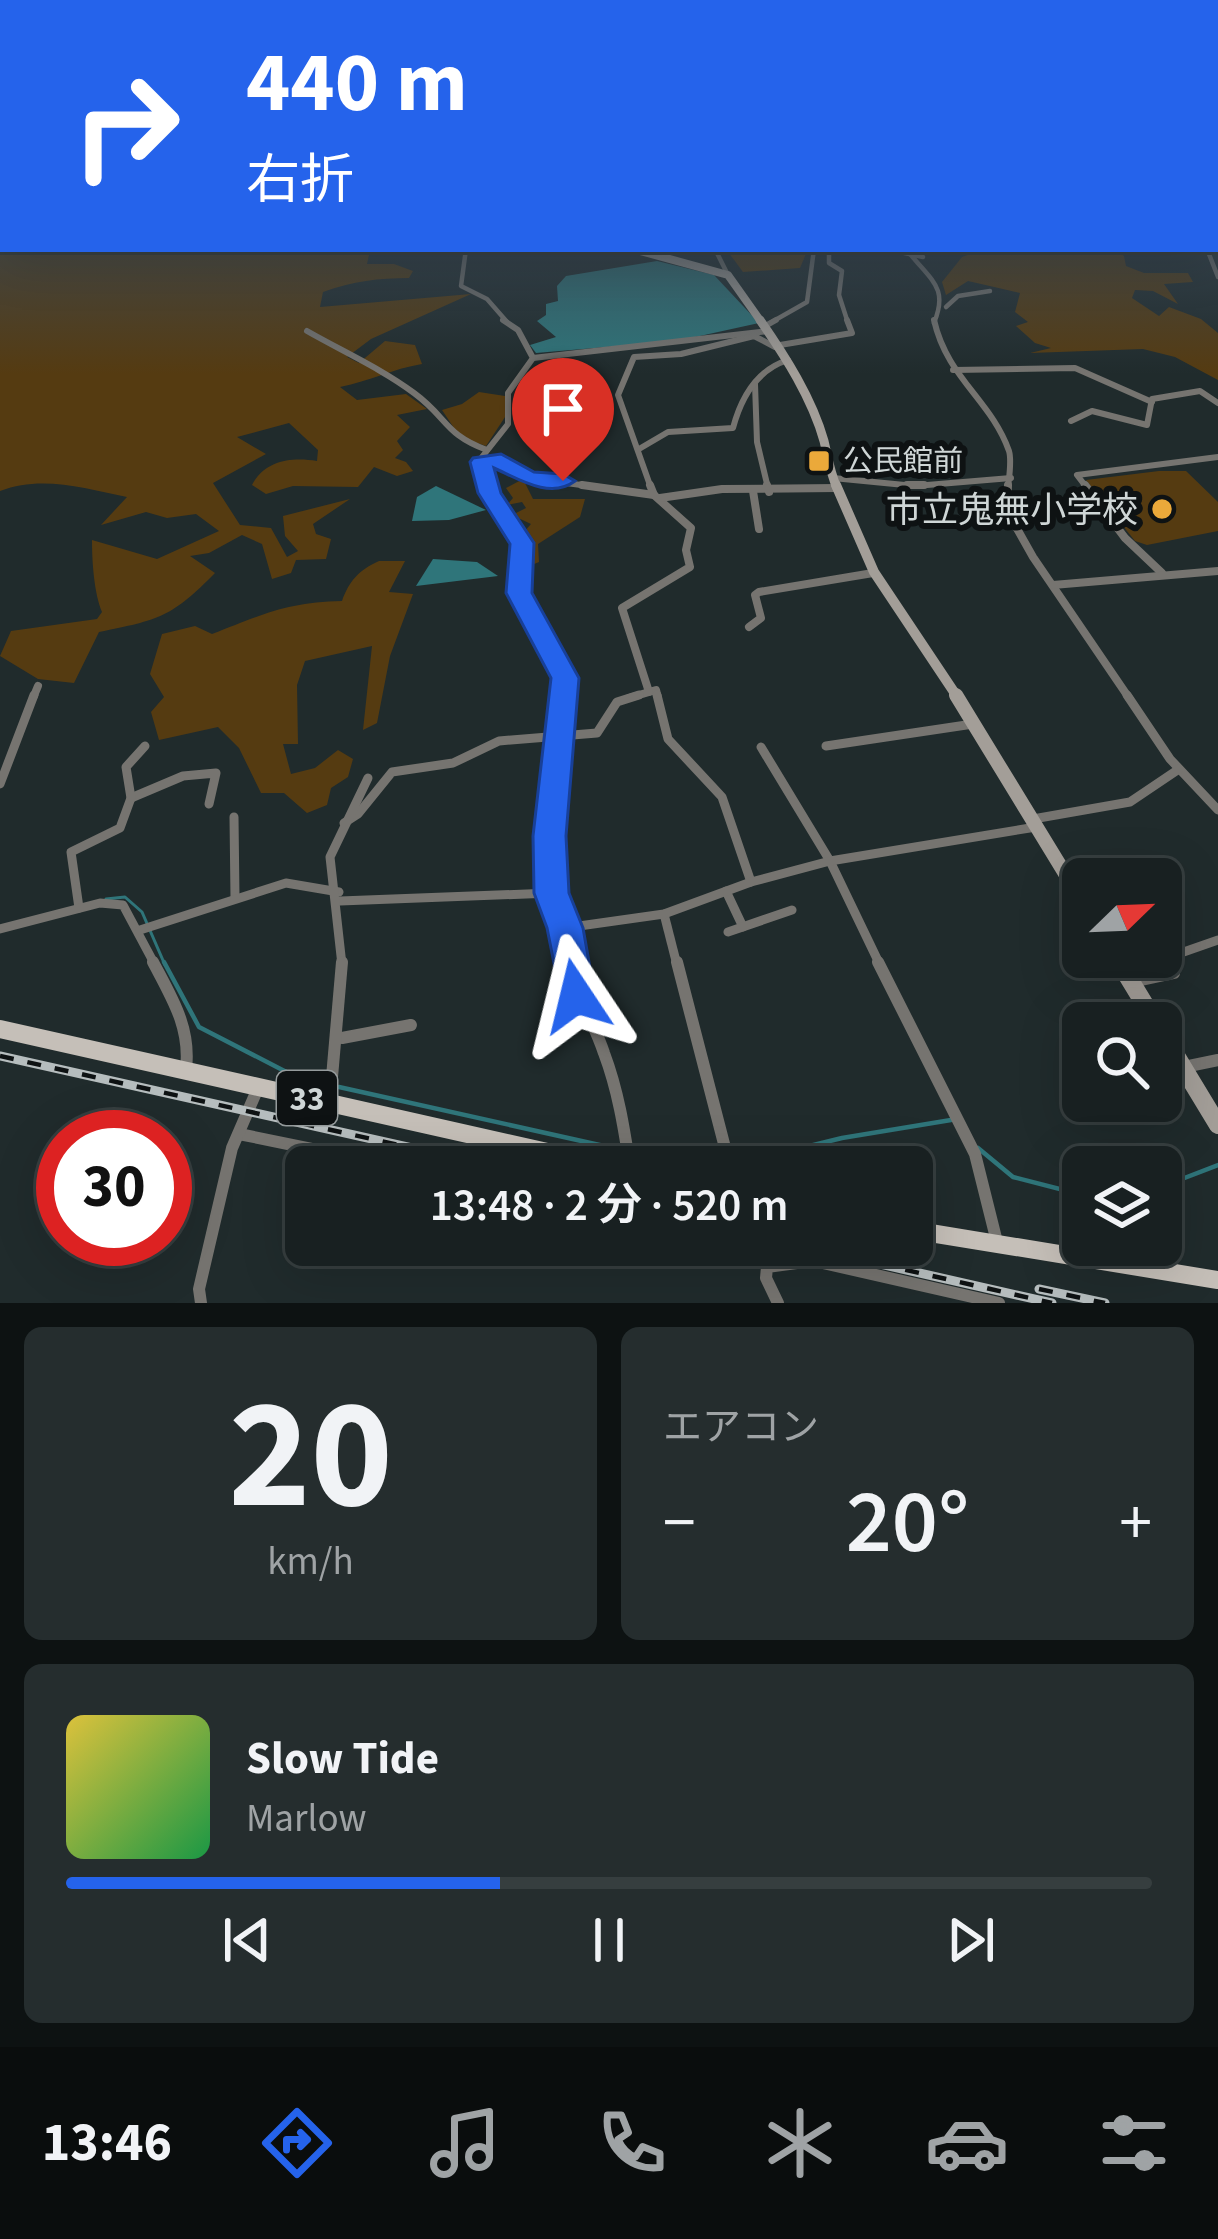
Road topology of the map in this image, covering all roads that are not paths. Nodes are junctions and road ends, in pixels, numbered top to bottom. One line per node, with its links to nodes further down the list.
1 (465, 253): 15 (street)
2 (641, 253): 9 (street)
3 (717, 253): 9 (street)
4 (813, 253): 12 (street)
5 (830, 253): 14 (street)
6 (905, 253): 7 (street)
7 (911, 254): 8 (street); 11 (street)
8 (922, 257)
9 (728, 274): 12 (street)
10 (990, 291): 11 (street)
11 (941, 311): 16 (street)
12 (769, 328): 14 (street); 15 (street)
13 (307, 331): 22 (street)
14 (784, 352): 17 (street); 21 (street); 26 (street)
15 (533, 358): 22 (street)
16 (952, 370): 18 (street); 25 (street)
17 (755, 383): 21 (street); 28 (street)
18 (1152, 402): 19 (street); 20 (street)
19 (1218, 403)
20 (1072, 421)
21 (640, 448): 29 (street)
22 (487, 450): 24 (street)
23 (1215, 460): 33 (street)
24 (481, 462): 29 (street); 39 (street)
25 (1011, 478): 26 (street); 34 (street)
26 (835, 483): 28 (street); 32 (street)
27 (753, 491): 28 (street); 29 (street); 30 (street)
28 (770, 491)
29 (656, 496): 37 (street)
30 (759, 529)
31 (1218, 571): 33 (street)
32 (874, 572): 35 (street); 38 (street)
33 (1162, 573): 34 (street)
34 (1053, 585): 43 (street)
35 (748, 627)
36 (38, 686): 45 (street)
37 (649, 692): 39 (street); 54 (street)
38 (975, 724): 41 (street); 51 (street)
39 (560, 740): 50 (street); 56 (street)
40 (145, 746): 46 (street)
41 (826, 746)
42 (760, 747): 52 (street)
43 (1179, 770): 48 (street); 51 (street)
44 (368, 778): 50 (street)
45 (0, 784)
46 (131, 798): 47 (street); 59 (street)
47 (209, 804)
48 (1218, 810)
49 (234, 817): 58 (street)
50 (344, 823): 57 (street)
51 (1034, 823): 52 (street); 53 (street)
52 (830, 861): 54 (street); 86 (street)
53 (1062, 869)
54 (751, 882): 55 (street)
55 (726, 890): 61 (street); 62 (street)
56 (551, 893): 57 (street); 63 (street)
57 (340, 896): 58 (street); 73 (street)
58 (234, 899): 65 (street)
59 (79, 908): 64 (street); 65 (street)
60 (792, 910): 62 (street)
61 (664, 914): 63 (street); 84 (street)
62 (743, 927): 66 (street)
63 (565, 928): 83 (street)
64 (0, 929)
65 (140, 930): 76 (street)
66 (728, 932)
67 (1218, 940): 69 (street)
68 (1129, 978): 69 (street)
69 (1131, 982): 70 (street)
70 (1143, 1002)
71 (411, 1025): 73 (street)
72 (0, 1029): 76 (main road, 33)
73 (342, 1038): 78 (street)
74 (1218, 1060): 75 (street)
75 (1183, 1067): 79 (street)
76 (185, 1071): 77 (main road, 33)
77 (258, 1088): 78 (main road, 33); 80 (street)
78 (330, 1103): 82 (main road, 33)
79 (1218, 1125)
80 (239, 1134): 81 (street); 90 (street)
81 (298, 1146)
82 (521, 1146)
83 (627, 1146)
84 (725, 1146)
85 (933, 1233): 86 (main road)
86 (998, 1243): 89 (main road)
87 (802, 1266): 91 (street)
88 (835, 1266): 92 (street)
89 (1218, 1280)
90 (201, 1303)
91 (778, 1303)
92 (999, 1303)

